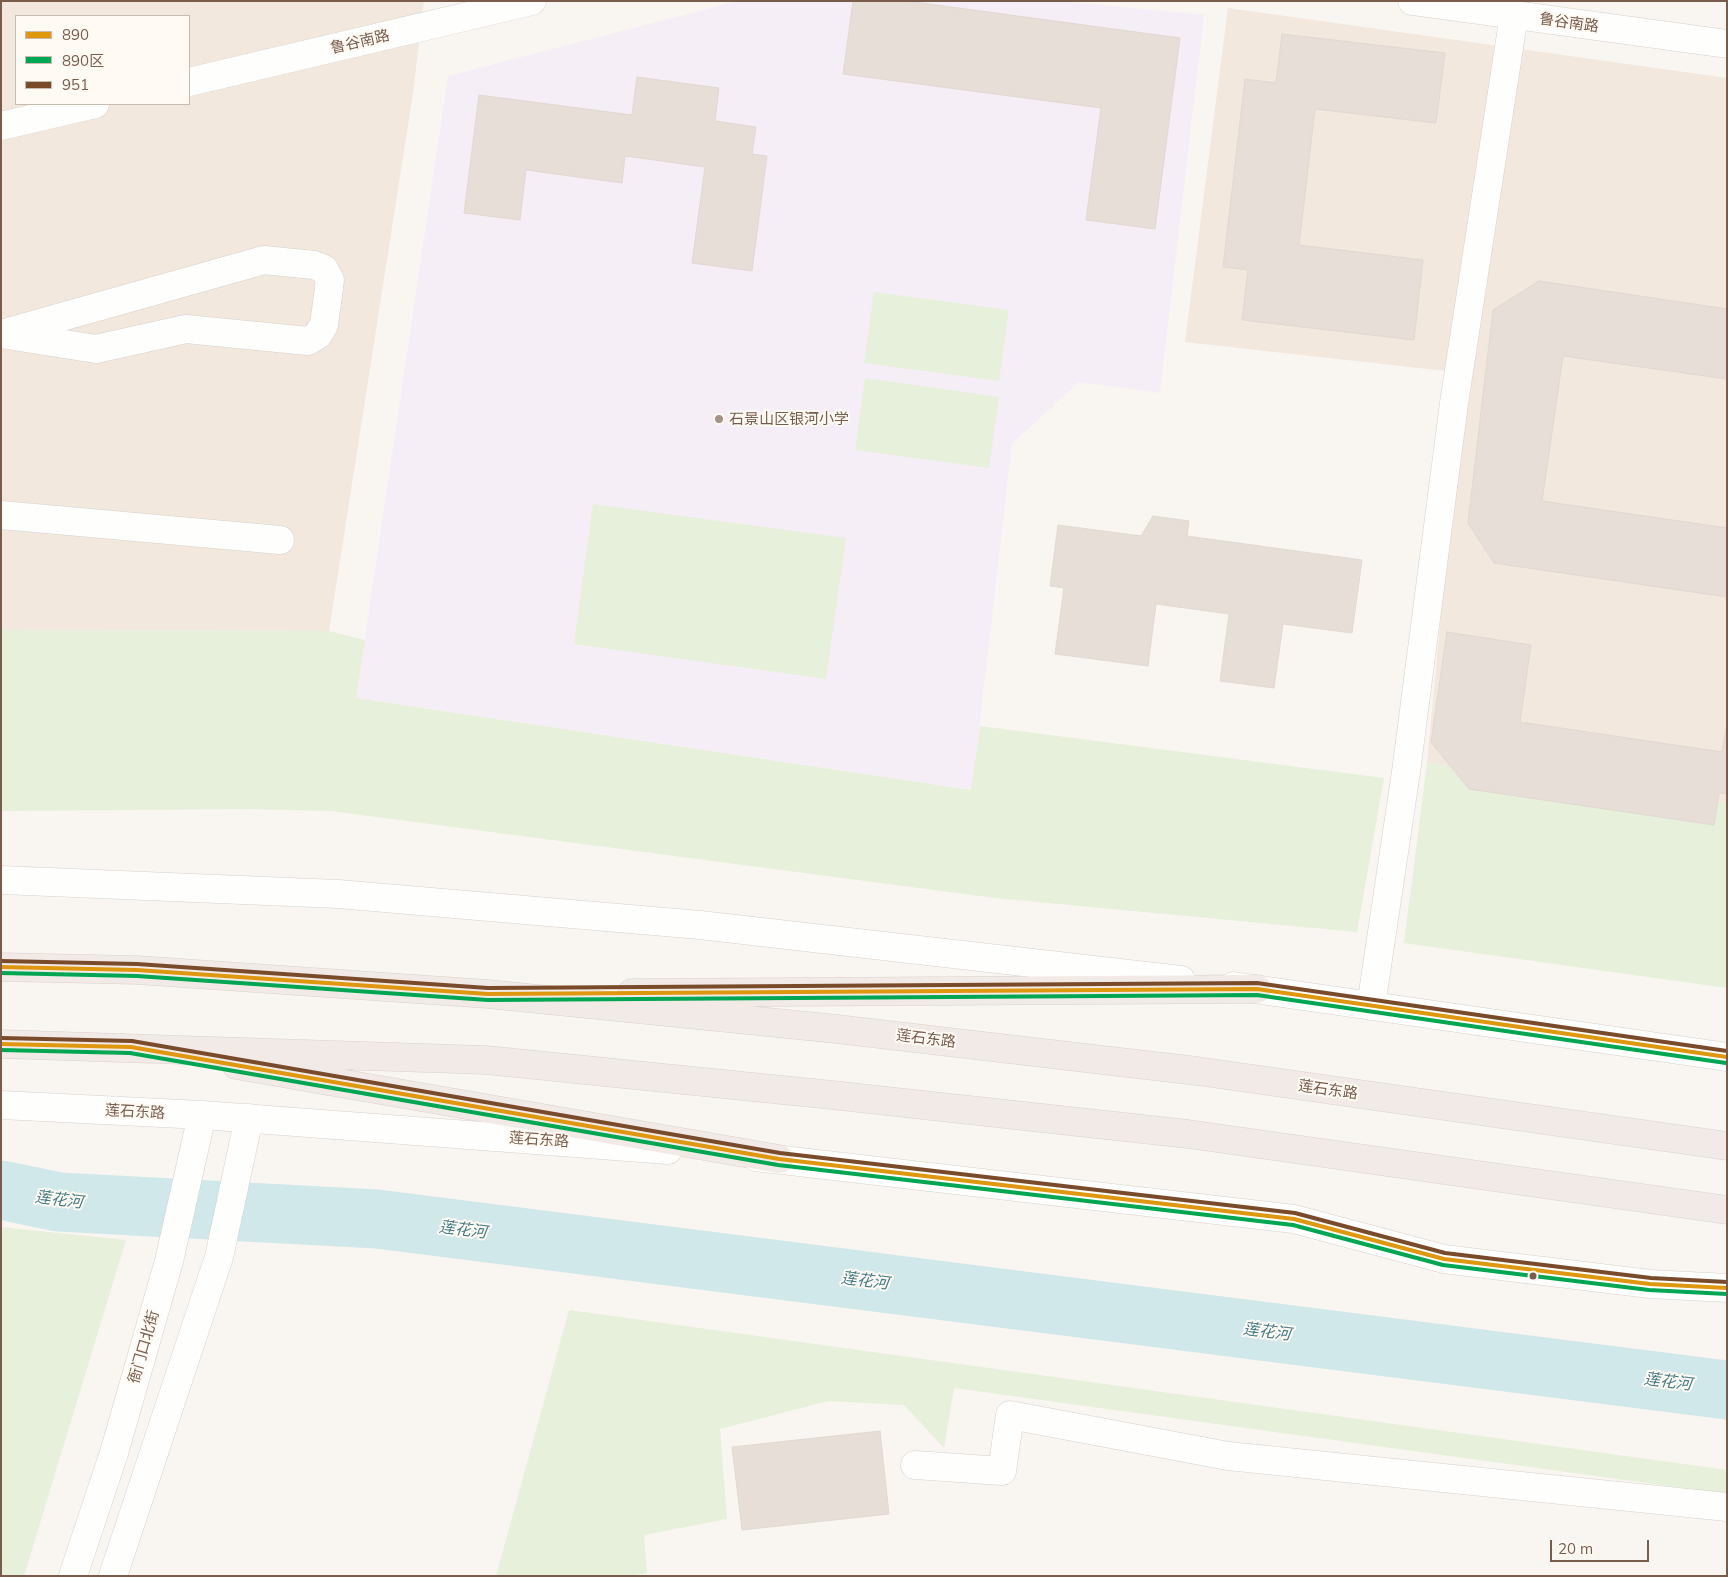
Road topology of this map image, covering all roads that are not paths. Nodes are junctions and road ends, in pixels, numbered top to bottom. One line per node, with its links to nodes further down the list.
1 (532, 1): 5 (street, 鲁谷南路)
2 (1412, 1): 3 (street, 鲁谷南路)
3 (1514, 15): 4 (street, 鲁谷南路); 15 (street)
4 (1727, 44)
5 (190, 82)
6 (91, 105): 7 (street)
7 (1, 126)
8 (1, 334): 8 (street)
9 (1, 515): 10 (street)
10 (280, 540)
11 (1, 880): 13 (street)
12 (1, 967): 14 (highway, 莲石东路)
13 (1257, 989): 14 (highway); 15 (street)
14 (488, 994): 22 (highway, 莲石东路)
15 (1371, 1006): 18 (street)
16 (1, 1044): 17 (highway)
17 (130, 1047): 23 (highway); 24 (highway)
18 (1727, 1057)
19 (1, 1105): 20 (street, 莲石东路)
20 (202, 1115): 21 (street, 莲石东路); 28 (street, 衙门口北街)
21 (249, 1118): 23 (street, 莲石东路); 29 (street)
22 (1727, 1146)
23 (779, 1158): 25 (street, 莲石东路)
24 (1727, 1210)
25 (1727, 1288)
26 (915, 1465): 27 (street)
27 (1727, 1507)
28 (73, 1576)
29 (112, 1576)

